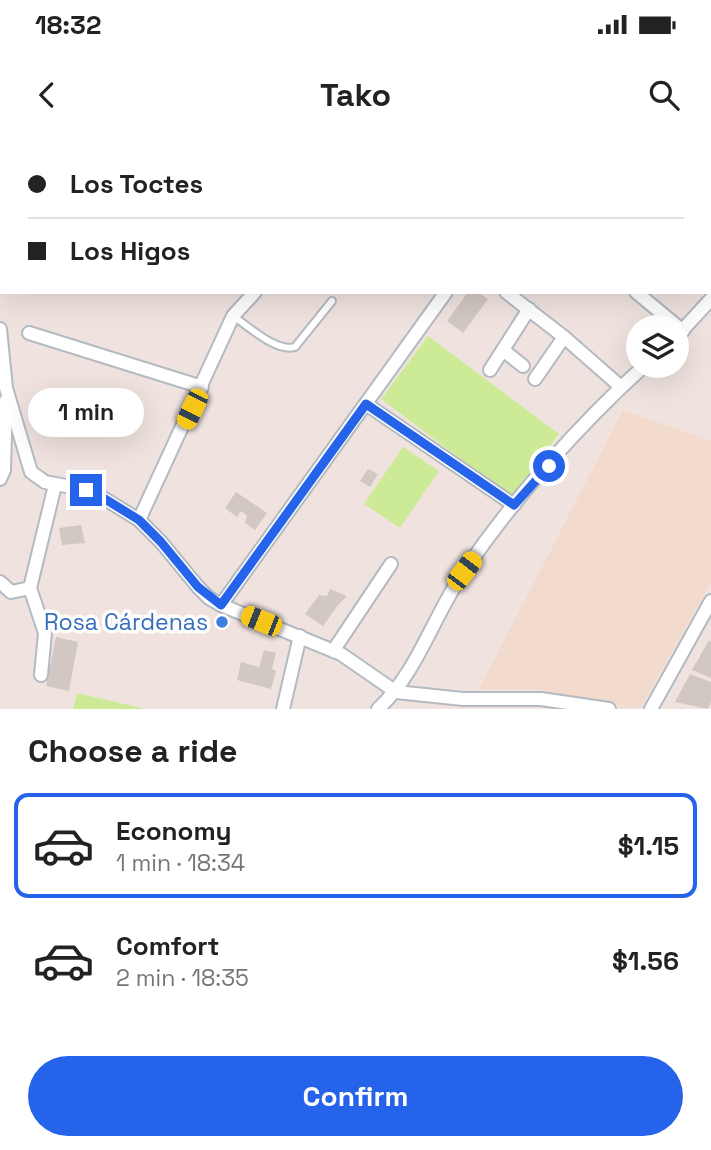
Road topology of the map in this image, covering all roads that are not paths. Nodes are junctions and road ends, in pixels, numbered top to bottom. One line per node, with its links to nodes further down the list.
1 (253, 294): 9 (street)
2 (445, 294): 22 (street)
3 (509, 294): 7 (street)
4 (638, 294): 8 (street)
5 (711, 299): 10 (street)
6 (332, 300): 9 (lane)
7 (529, 309): 13 (street); 14 (street)
8 (661, 315)
9 (233, 316): 19 (street)
10 (689, 323)
11 (1, 333): 21 (street)
12 (29, 333): 19 (street)
13 (564, 337): 18 (street); 20 (street)
14 (503, 350): 15 (street); 16 (street)
15 (523, 366)
16 (490, 370)
17 (631, 378): 20 (street)
18 (535, 379)
19 (202, 387): 26 (street)
20 (621, 387): 25 (street)
21 (6, 388): 23 (street); 24 (street)
22 (366, 404): 25 (street); 31 (street)
23 (0, 479)
24 (55, 485): 26 (street); 29 (street)
25 (514, 505): 35 (street)
26 (139, 520): 31 (street)
27 (391, 564): 33 (street)
28 (0, 582): 29 (street)
29 (30, 589): 34 (street)
30 (711, 601): 40 (street)
31 (221, 605): 32 (street)
32 (300, 636): 33 (street); 37 (street)
33 (333, 651): 35 (street)
34 (41, 675)
35 (396, 692): 36 (street); 38 (street)
36 (539, 704): 39 (street)
37 (283, 709)
38 (378, 709)
39 (609, 709)
40 (651, 709)

